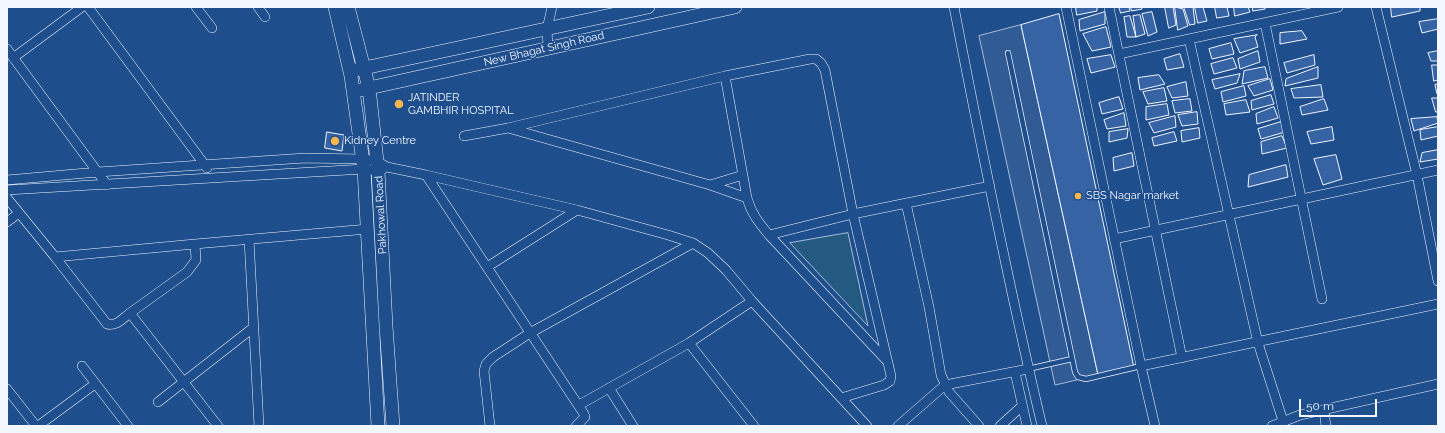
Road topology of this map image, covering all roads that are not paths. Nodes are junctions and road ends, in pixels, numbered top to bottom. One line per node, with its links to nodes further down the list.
1 (82, 7): 24 (street)
2 (88, 7): 33 (street)
3 (196, 7): 17 (street)
4 (258, 7): 15 (street)
5 (335, 7): 26 (street, Pakhowal Road)
6 (348, 7): 25 (street, Pakhowal Road)
7 (552, 7): 18 (street)
8 (648, 7): 18 (street, New Bhagat Singh Road)
9 (735, 7): 20 (street, New Bhagat Singh Road)
10 (954, 7): 44 (street)
11 (1066, 7): 59 (street)
12 (1109, 7): 23 (street)
13 (1338, 7): 16 (street)
14 (1376, 7): 39 (street)
15 (265, 17)
16 (1265, 23): 19 (street); 48 (street)
17 (212, 28)
18 (547, 29): 20 (street); 25 (street, New Bhagat Singh Road)
19 (1189, 39): 23 (street); 53 (street)
20 (548, 48): 28 (street, New Bhagat Singh Road)
21 (7, 49): 24 (street)
22 (1008, 53): 74 (lane)
23 (1119, 54): 56 (street)
24 (13, 58): 36 (street)
25 (364, 68): 26 (street, New Bhagat Singh Road); 28 (street, Pakhowal Road)
26 (350, 71): 29 (street, Pakhowal Road)
27 (725, 76): 30 (street); 38 (street); 52 (street)
28 (368, 88): 29 (street, New Bhagat Singh Road); 34 (street, Pakhowal Road)
29 (353, 92): 32 (street, Pakhowal Road)
30 (508, 128): 31 (street); 43 (street)
31 (464, 136)
32 (363, 164): 33 (street); 34 (street); 40 (street); 55 (street, Pakhowal Road)
33 (205, 165): 36 (street); 40 (street)
34 (381, 166): 37 (street); 97 (street, Pakhowal Road)
35 (1438, 170): 39 (street)
36 (98, 172): 41 (street); 42 (street)
37 (426, 175): 50 (street); 63 (street)
38 (742, 175): 43 (street); 47 (street)
39 (1417, 175): 48 (street); 64 (street)
40 (213, 177): 42 (street)
41 (7, 180)
42 (107, 185): 45 (street)
43 (710, 185): 47 (street)
44 (990, 186): 49 (street); 78 (street)
45 (7, 190)
46 (7, 198): 51 (street)
47 (747, 198): 57 (street)
48 (1301, 199): 53 (street); 65 (street)
49 (906, 203): 52 (street); 83 (street)
50 (576, 210): 60 (street); 63 (street)
51 (19, 213): 54 (street); 62 (street)
52 (853, 214): 57 (street); 75 (street)
53 (1228, 214): 56 (street); 72 (street)
54 (7, 222)
55 (368, 229): 58 (street); 96 (street, Pakhowal Road)
56 (1156, 230): 59 (street); 73 (street)
57 (769, 235): 75 (street)
58 (249, 239): 61 (street); 69 (street)
59 (1114, 239): 77 (street)
60 (693, 243): 66 (street); 70 (street)
61 (195, 244): 62 (street); 68 (street)
62 (55, 257): 68 (street)
63 (487, 267): 70 (street)
64 (1438, 281)
65 (1322, 299)
66 (752, 301): 71 (street); 86 (street)
67 (1438, 304): 72 (street)
68 (130, 313): 80 (street)
69 (254, 327): 80 (street); 95 (street)
70 (530, 333): 88 (street); 98 (street)
71 (689, 343): 84 (street); 101 (street)
72 (1258, 343): 73 (street); 91 (street)
73 (1182, 358): 77 (street)
74 (1072, 359): 77 (lane); 78 (lane)
75 (887, 361): 86 (street)
76 (82, 366): 81 (street)
77 (1141, 366): 108 (street)
78 (1028, 369): 79 (street); 107 (street)
79 (1015, 372): 83 (street); 89 (street)
80 (184, 382): 87 (street); 94 (street)
81 (95, 384): 92 (street); 93 (street)
82 (1438, 384): 90 (street)
83 (945, 385): 103 (street); 104 (street)
84 (609, 388): 88 (street); 100 (street)
85 (7, 389): 92 (street)
86 (841, 398): 102 (street)
87 (158, 402)
88 (579, 405): 99 (street)
89 (1022, 406): 105 (street); 106 (street)
90 (1324, 410): 91 (street); 110 (street)
91 (1283, 421): 109 (street)
92 (37, 426)
93 (128, 426)
94 (218, 426)
95 (259, 426)
96 (378, 426)
97 (394, 426)
98 (490, 426)
99 (576, 426)
100 (633, 426)
101 (754, 426)
102 (867, 426)
103 (898, 426)
104 (979, 426)
105 (1000, 426)
106 (1027, 426)
107 (1042, 426)
108 (1154, 426)
109 (1272, 426)
110 (1326, 426)

